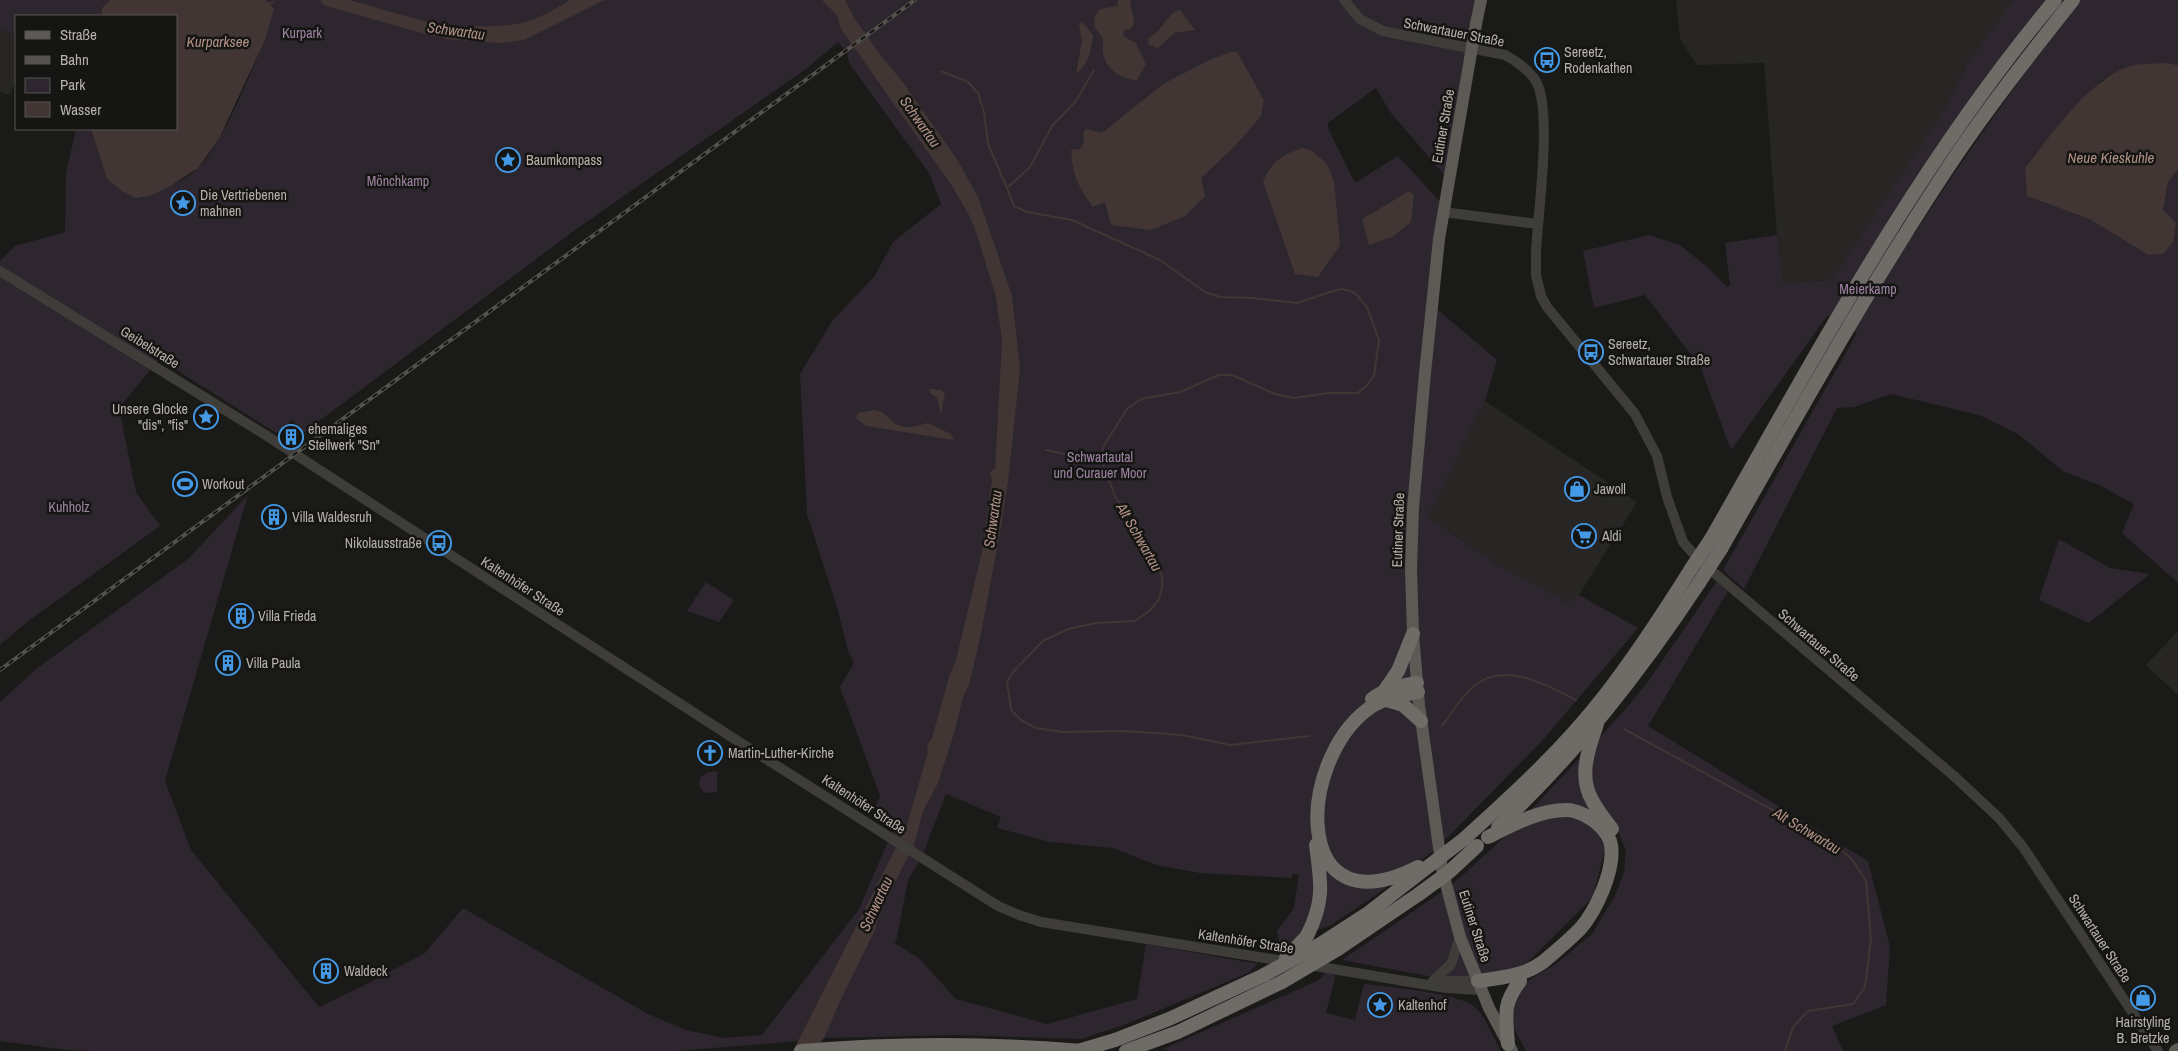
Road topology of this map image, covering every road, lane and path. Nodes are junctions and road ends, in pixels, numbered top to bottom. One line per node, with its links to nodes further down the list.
1 (1344, 0): 8 (street, Schwartauer Straße)
2 (1481, 0): 7 (main road, Eutiner Straße, bridge)
3 (2055, 0): 5 (highway)
4 (2073, 0): 5 (highway)
5 (2008, 71): 6 (highway)
6 (1997, 85): 15 (highway, bridge); 17 (highway, bridge)
7 (1443, 212): 8 (street); 11 (main road, Eutiner Straße)
8 (1537, 224): 29 (street, Schwartauer Straße)
9 (0, 271): 10 (street, Geibelstraße)
10 (284, 448): 22 (street, Kaltenhöfer Straße)
11 (1413, 634): 12 (main road, Eutiner Straße); 13 (highway)
12 (1417, 688): 13 (highway); 14 (main road, Eutiner Straße)
13 (1385, 695): 14 (highway); 17 (highway); 19 (highway, bridge)
14 (1421, 721): 18 (main road, Eutiner Straße)
15 (1597, 724): 16 (highway); 21 (highway)
16 (1483, 842): 23 (highway); 28 (highway, bridge)
17 (1415, 873): 19 (highway, bridge)
18 (1460, 937): 20 (street); 23 (main road, Eutiner Straße)
19 (1264, 975): 26 (highway, bridge)
20 (1433, 981): 22 (street, Kaltenhöfer Straße); 23 (street, Kaltenhöfer Straße)
21 (1520, 981): 23 (highway); 24 (highway)
22 (1412, 983): 23 (street, Kaltenhöfer Straße)
23 (1480, 986): 24 (main road, Eutiner Straße)
24 (1510, 1047)
25 (802, 1051): 27 (highway)
26 (1078, 1051)
27 (1082, 1051)
28 (1126, 1051)
29 (2158, 1051)

